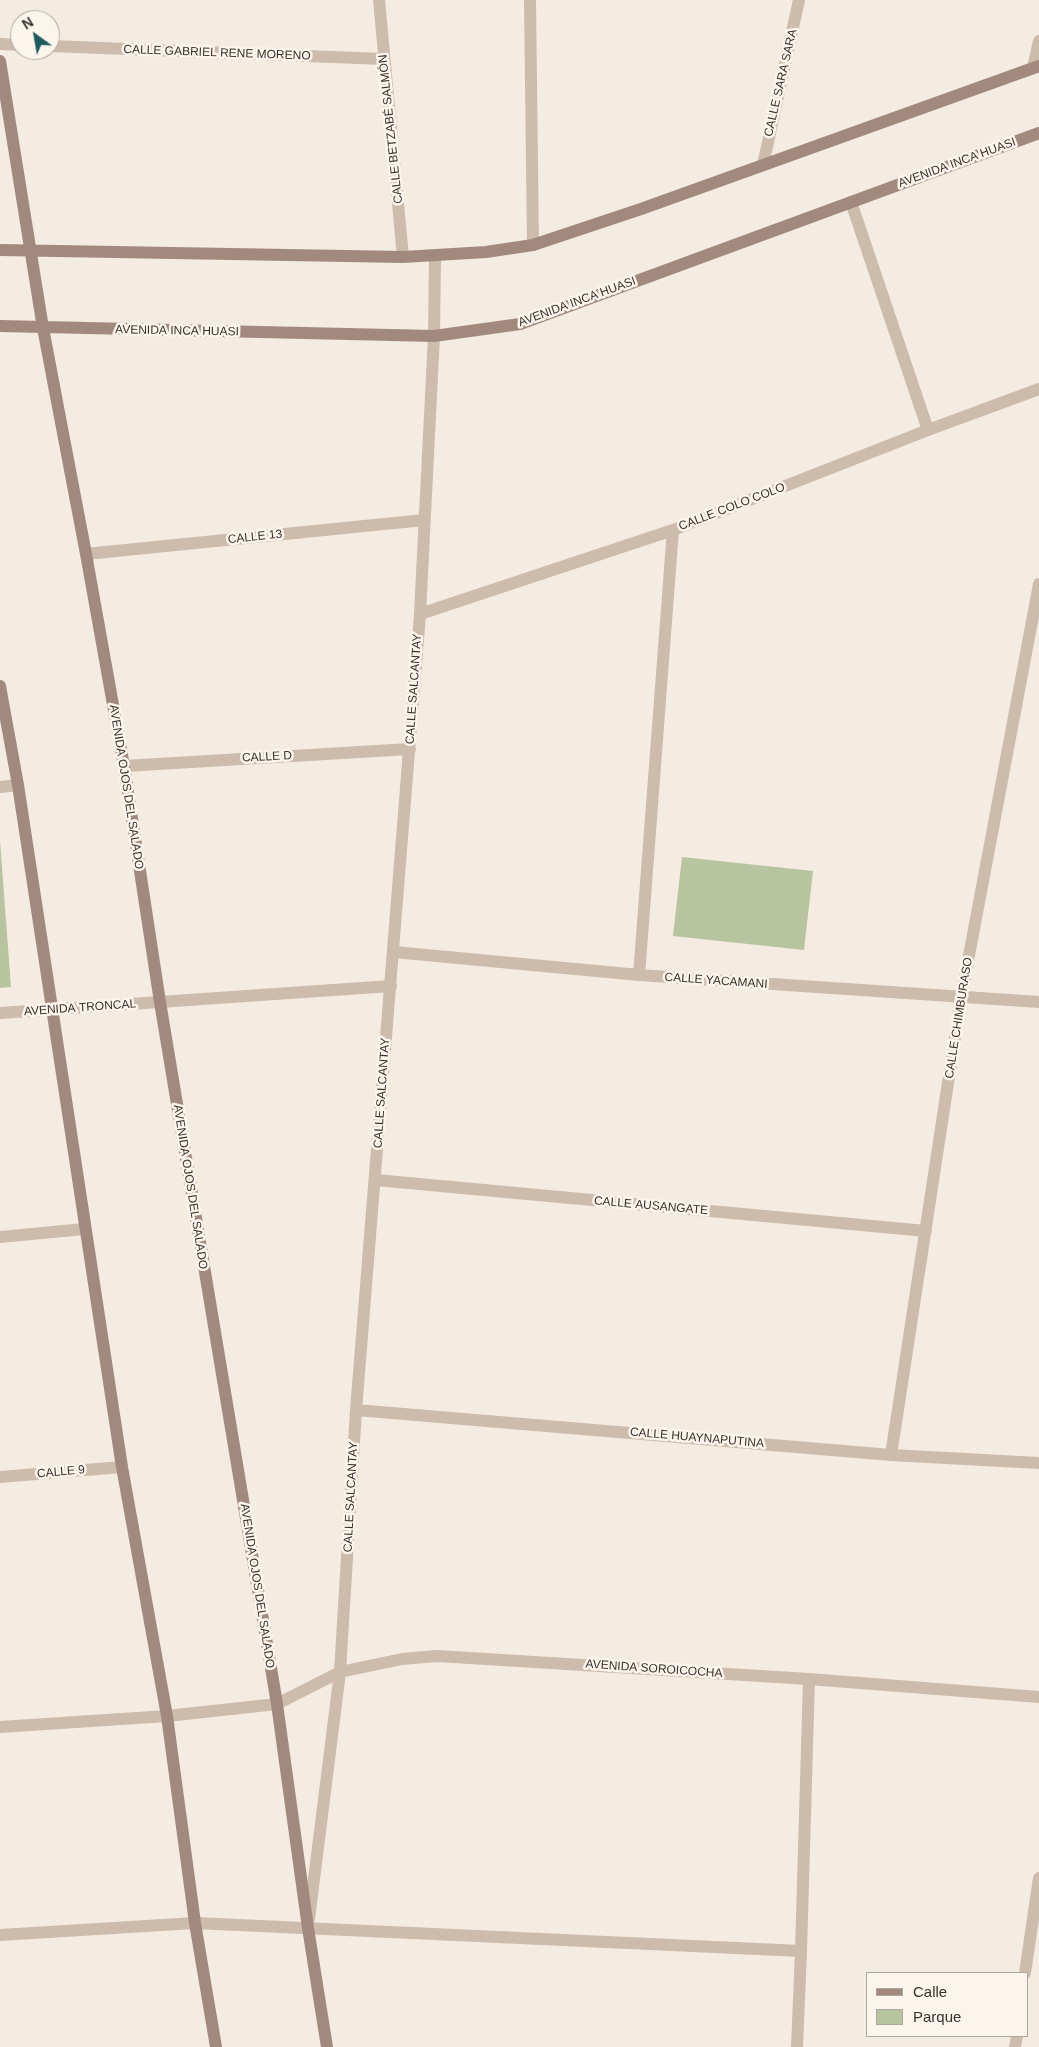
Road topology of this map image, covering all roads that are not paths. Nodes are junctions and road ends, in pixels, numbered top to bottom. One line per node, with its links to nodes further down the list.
1 (379, 0): 6 (street, CALLE BETZABÉ SALMÓN)
2 (530, 0): 12 (street)
3 (799, 0): 10 (street, CALLE SARA SARA)
4 (1039, 41): 8 (street)
5 (60, 46): 6 (street, CALLE GABRIEL RENE MORENO)
6 (384, 59): 16 (street, CALLE BETZABÉ SALMÓN)
7 (0, 62): 14 (street, AVENIDA OJOS DEL SALADO)
8 (1036, 67): 10 (street)
9 (1039, 133): 11 (street, AVENIDA INCA HUASI)
10 (762, 165): 12 (street)
11 (851, 202): 19 (street, AVENIDA INCA HUASI); 21 (street)
12 (533, 245): 15 (street)
13 (0, 250): 14 (street)
14 (30, 250): 16 (street); 18 (street, AVENIDA OJOS DEL SALADO)
15 (435, 257): 16 (street); 19 (street, CALLE SALCANTAY)
16 (404, 258)
17 (0, 326): 18 (street, AVENIDA INCA HUASI)
18 (43, 328): 19 (street, AVENIDA INCA HUASI); 24 (street, AVENIDA OJOS DEL SALADO)
19 (434, 336): 22 (street, CALLE SALCANTAY)
20 (1039, 389): 21 (street, CALLE COLO COLO)
21 (928, 430): 23 (street, CALLE COLO COLO)
22 (424, 520): 24 (street, CALLE 13); 26 (street, CALLE SALCANTAY)
23 (673, 530): 26 (street, CALLE COLO COLO); 33 (street)
24 (86, 554): 29 (street, AVENIDA OJOS DEL SALADO)
25 (1039, 584): 35 (street, CALLE CHIMBURASO)
26 (420, 614): 28 (street, CALLE SALCANTAY)
27 (0, 686): 30 (street)
28 (410, 749): 29 (street, CALLE D); 32 (street, CALLE SALCANTAY)
29 (124, 766): 36 (street, AVENIDA OJOS DEL SALADO)
30 (18, 785): 31 (street); 38 (street)
31 (0, 786)
32 (394, 952): 33 (street, CALLE YACAMANI); 34 (street, CALLE SALCANTAY)
33 (639, 975): 35 (street, CALLE YACAMANI)
34 (391, 986): 36 (street, AVENIDA TRONCAL); 40 (street, CALLE SALCANTAY)
35 (961, 998): 37 (street, CALLE YACAMANI); 42 (street, CALLE CHIMBURASO)
36 (160, 1002): 38 (street, AVENIDA TRONCAL); 52 (street, AVENIDA OJOS DEL SALADO)
37 (1039, 1002)
38 (51, 1010): 39 (street, AVENIDA TRONCAL); 41 (street)
39 (0, 1013)
40 (376, 1180): 42 (street, CALLE AUSANGATE); 44 (street, CALLE SALCANTAY)
41 (84, 1229): 43 (street); 47 (street)
42 (926, 1231): 45 (street, CALLE CHIMBURASO)
43 (0, 1237)
44 (356, 1410): 45 (street, CALLE HUAYNAPUTINA); 49 (street, CALLE SALCANTAY)
45 (891, 1455): 46 (street, CALLE HUAYNAPUTINA)
46 (1039, 1463)
47 (122, 1467): 48 (street, CALLE 9); 53 (street)
48 (0, 1477)
49 (340, 1672): 50 (street, AVENIDA SOROICOCHA); 52 (street, AVENIDA SOROICOCHA); 57 (street, CALLE SALCANTAY)
50 (809, 1679): 51 (street, AVENIDA SOROICOCHA); 59 (street)
51 (1039, 1697)
52 (277, 1704): 53 (street); 57 (street, AVENIDA OJOS DEL SALADO)
53 (167, 1716): 54 (street); 56 (street)
54 (0, 1727)
55 (1039, 1878): 60 (street)
56 (195, 1923): 57 (street); 58 (street); 61 (street)
57 (308, 1928): 59 (street); 62 (street, AVENIDA OJOS DEL SALADO)
58 (0, 1935)
59 (801, 1951): 63 (street)
60 (1026, 1972)
61 (216, 2047)
62 (327, 2047)
63 (797, 2047)

